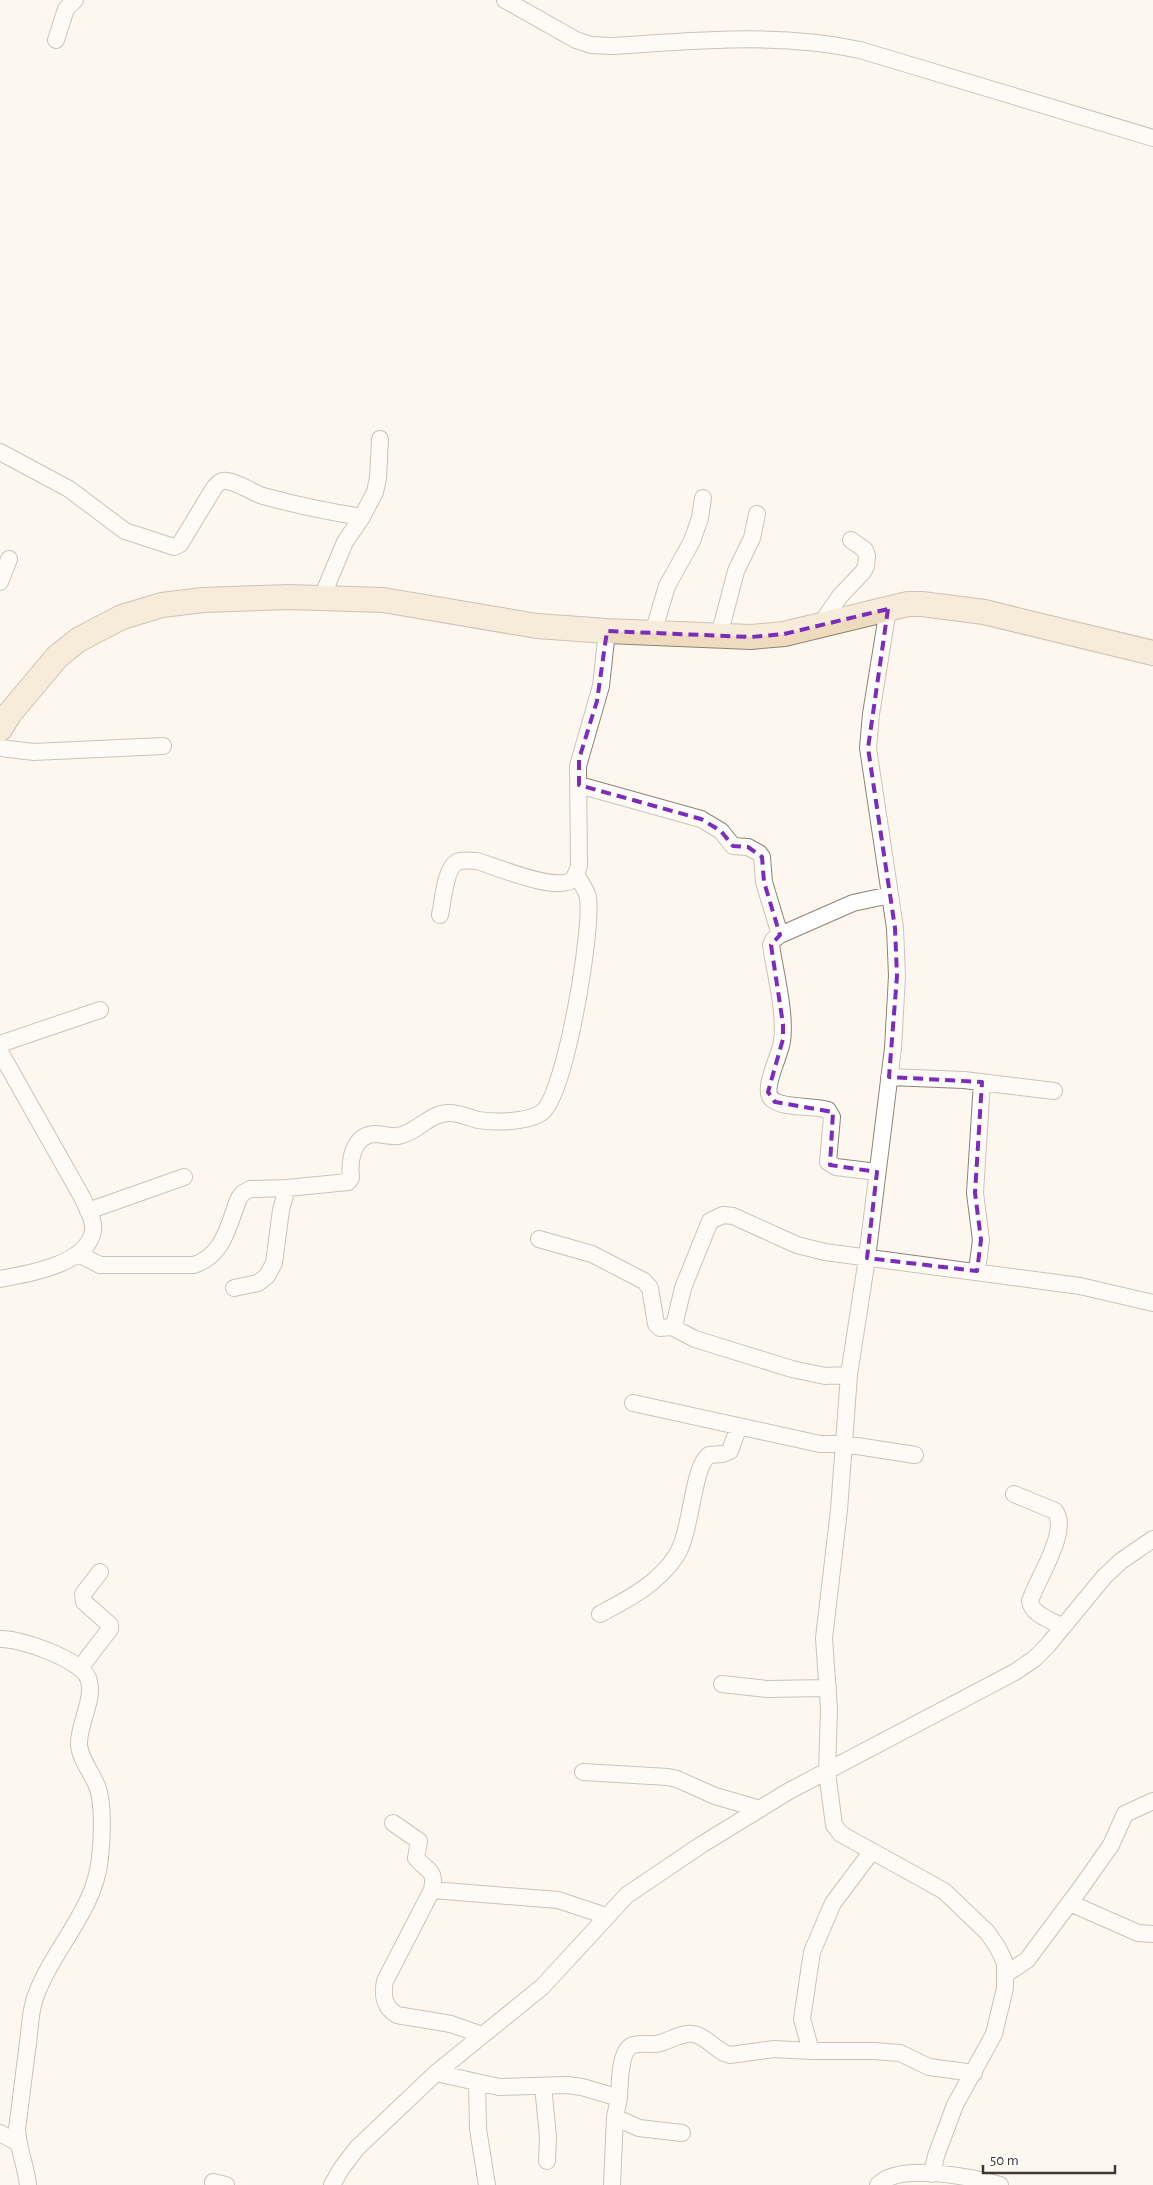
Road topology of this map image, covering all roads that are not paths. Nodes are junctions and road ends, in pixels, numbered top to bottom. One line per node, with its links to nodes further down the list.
1 (75, 0): 3 (street)
2 (506, 0): 4 (street)
3 (56, 40)
4 (1153, 138)
5 (380, 439): 9 (street)
6 (0, 452): 9 (street)
7 (703, 498): 17 (street)
8 (757, 514): 18 (street)
9 (362, 518): 13 (street)
10 (851, 540): 15 (street)
11 (8, 559): 12 (street)
12 (0, 582)
13 (322, 597): 16 (street); 20 (street)
14 (888, 609): 15 (street); 19 (street); 25 (street)
15 (820, 625): 18 (street)
16 (607, 631): 17 (street); 23 (street)
17 (653, 634): 18 (street)
18 (718, 636)
19 (1153, 653)
20 (0, 729)
21 (163, 746): 22 (street)
22 (0, 748)
23 (579, 785): 24 (street); 27 (street)
24 (576, 875): 26 (street); 36 (street)
25 (890, 895): 27 (street); 31 (street)
26 (440, 915)
27 (780, 935): 34 (street)
28 (100, 1010): 29 (street)
29 (0, 1044)
30 (0, 1052): 37 (street)
31 (889, 1077): 32 (street); 34 (street)
32 (982, 1082): 33 (street); 41 (street)
33 (1054, 1091)
34 (877, 1172): 40 (street)
35 (184, 1177): 37 (street)
36 (287, 1188): 39 (street); 43 (street)
37 (88, 1211): 39 (street)
38 (539, 1239): 45 (street)
39 (78, 1254): 42 (street)
40 (867, 1258): 41 (street); 45 (street); 46 (street)
41 (977, 1271): 44 (street)
42 (0, 1279)
43 (234, 1288)
44 (1153, 1303)
45 (672, 1327): 46 (street)
46 (849, 1375): 49 (street)
47 (633, 1403): 48 (street)
48 (739, 1426): 49 (street); 54 (street)
49 (844, 1444): 50 (street); 59 (street)
50 (915, 1455)
51 (1014, 1494): 55 (street)
52 (1153, 1539): 55 (street)
53 (100, 1572): 57 (street)
54 (600, 1614)
55 (1063, 1627): 61 (street)
56 (0, 1639): 57 (street)
57 (80, 1668): 81 (street)
58 (722, 1684): 59 (street)
59 (828, 1688): 61 (street)
60 (583, 1772): 63 (street)
61 (827, 1772): 63 (street); 65 (street)
62 (1153, 1801): 67 (street)
63 (760, 1809): 68 (street)
64 (393, 1823): 66 (street)
65 (872, 1851): 70 (street); 72 (street)
66 (432, 1890): 68 (street); 71 (street)
67 (1070, 1903): 69 (street); 70 (street)
68 (606, 1916): 71 (street)
69 (1153, 1934)
70 (1006, 1974): 74 (street)
71 (482, 2035): 73 (street)
72 (811, 2051): 74 (street); 77 (street)
73 (436, 2073): 75 (street); 85 (street)
74 (974, 2073): 83 (street)
75 (477, 2082): 76 (street); 86 (street)
76 (543, 2086): 77 (street); 82 (street)
77 (619, 2098): 78 (street)
78 (616, 2117): 80 (street); 87 (street)
79 (0, 2133): 81 (street)
80 (682, 2133)
81 (18, 2143): 84 (street)
82 (547, 2160)
83 (932, 2174): 88 (street); 89 (street)
84 (28, 2185)
85 (332, 2185)
86 (487, 2185)
87 (612, 2185)
88 (878, 2185)
89 (1000, 2185)

